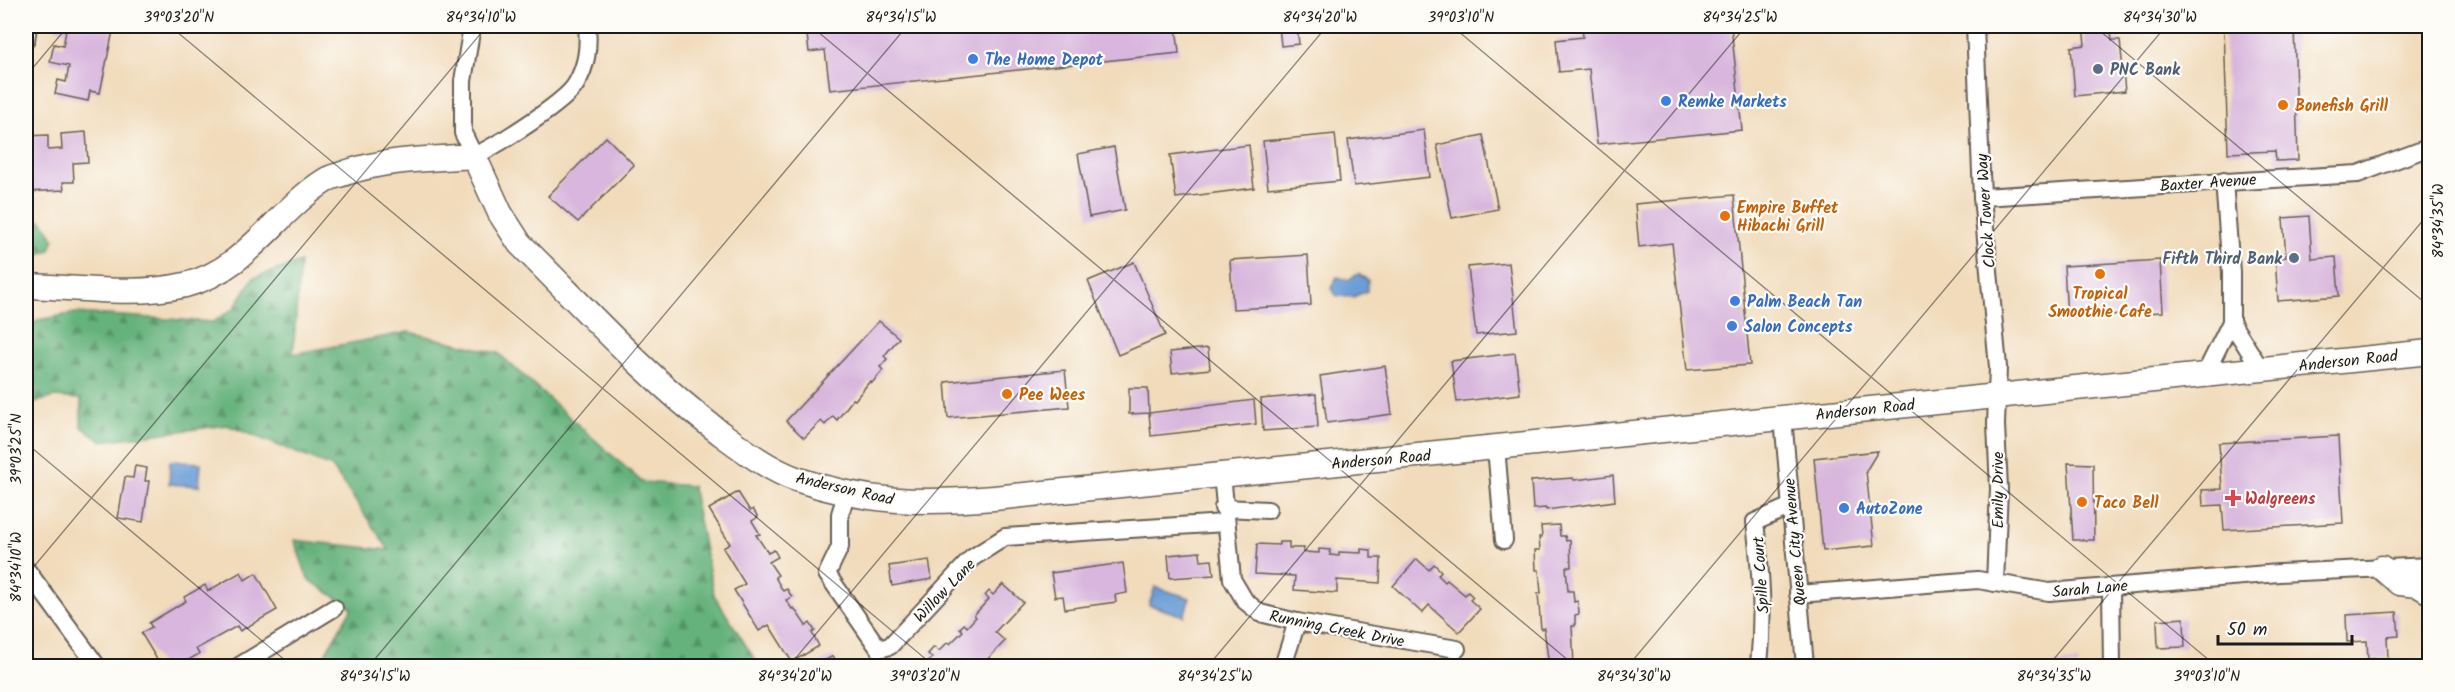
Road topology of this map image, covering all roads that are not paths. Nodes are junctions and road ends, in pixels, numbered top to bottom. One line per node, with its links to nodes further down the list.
1 (28, 26): 5 (street)
2 (472, 26): 7 (street)
3 (587, 26): 7 (street)
4 (1975, 26): 9 (street, Clock Tower Way)
5 (26, 40)
6 (2430, 147): 8 (street, Baxter Avenue)
7 (474, 156): 10 (street); 19 (street, Anderson Road)
8 (2224, 181): 9 (street, Baxter Avenue); 11 (street)
9 (1982, 197): 15 (street, Clock Tower Way)
10 (26, 286)
11 (2231, 322): 13 (street); 14 (street)
12 (2430, 352): 13 (street, Anderson Road)
13 (2260, 368): 14 (street, Anderson Road)
14 (2204, 376): 15 (street, Anderson Road)
15 (1998, 396): 16 (street, Anderson Road); 27 (street, Emily Drive)
16 (1783, 418): 17 (street, Anderson Road); 20 (street, Queen City Avenue)
17 (1496, 447): 18 (street, Anderson Road); 23 (street)
18 (1222, 474): 19 (street, Anderson Road); 22 (street, Running Creek Drive)
19 (847, 492): 22 (street, Willow Lane)
20 (1791, 506): 30 (street, Queen City Avenue); 37 (street, Spille Court)
21 (1268, 510): 22 (street)
22 (1224, 515): 32 (street, Running Creek Drive)
23 (1504, 540)
24 (2430, 566): 25 (street, Sarah Lane)
25 (2382, 568): 28 (street, Sarah Lane); 29 (street)
26 (26, 569): 34 (street)
27 (1995, 583): 28 (street, Sarah Lane); 30 (street, Sarah Lane)
28 (2111, 587): 39 (street)
29 (2430, 592)
30 (1798, 594): 38 (street, Queen City Avenue)
31 (334, 608): 35 (street)
32 (1297, 622): 33 (street, Running Creek Drive); 36 (street)
33 (1457, 649)
34 (97, 666)
35 (239, 666)
36 (1283, 666)
37 (1759, 666)
38 (1805, 666)
39 (2112, 666)

